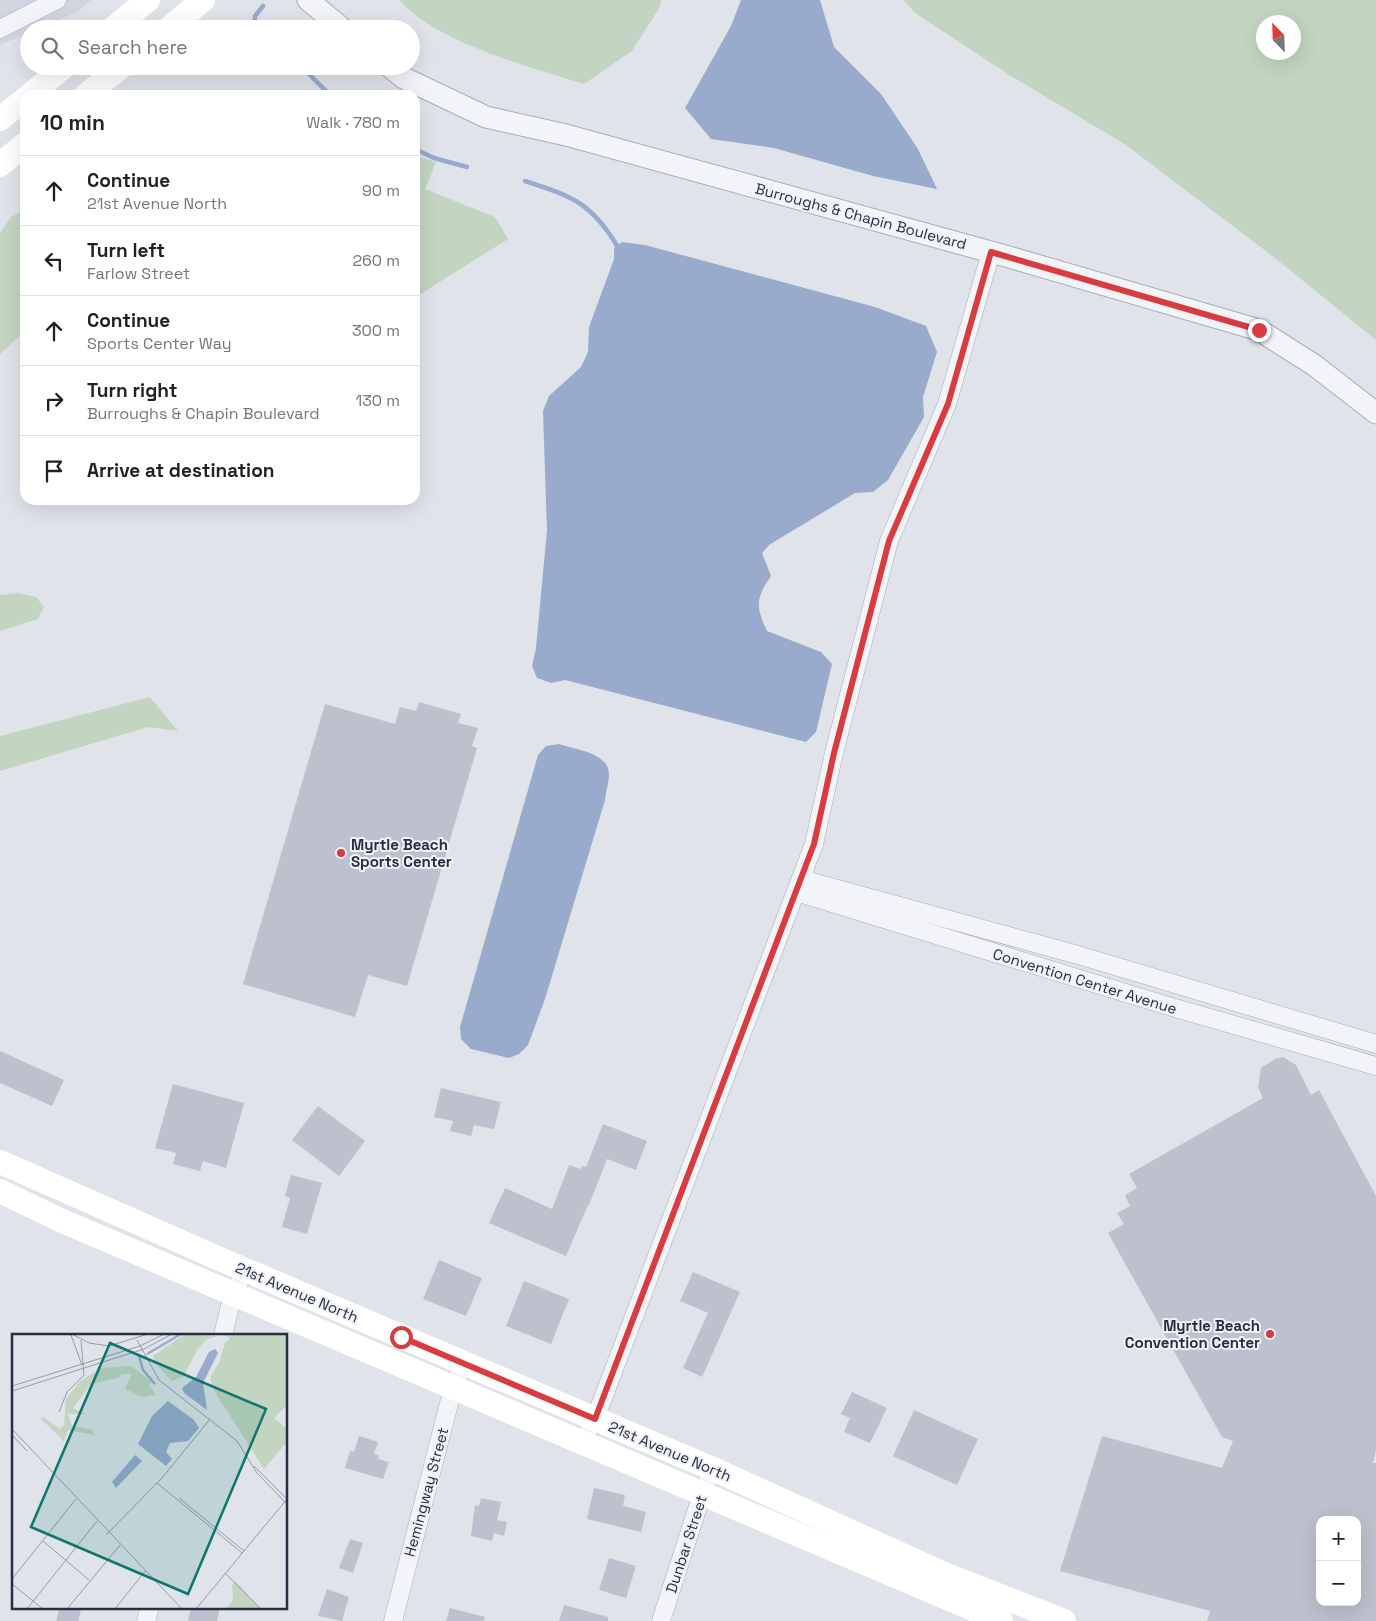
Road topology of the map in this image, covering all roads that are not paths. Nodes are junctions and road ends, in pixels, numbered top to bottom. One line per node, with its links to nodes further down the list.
1 (57, 0): 8 (street)
2 (148, 0): 5 (main road)
3 (203, 0): 6 (main road)
4 (308, 0): 7 (street)
5 (123, 20)
6 (179, 20)
7 (332, 20)
8 (0, 29)
9 (54, 75): 12 (main road)
10 (111, 75): 13 (main road)
11 (400, 75): 18 (street, Burroughs & Chapin Boulevard)
12 (36, 90)
13 (92, 90)
14 (20, 103): 15 (main road)
15 (0, 119)
16 (20, 148): 17 (main road)
17 (0, 164)
18 (991, 252): 19 (street, Burroughs & Chapin Boulevard); 20 (street)
19 (1376, 413)
20 (798, 886): 21 (street, Convention Center Avenue); 22 (street, Convention Center Avenue); 32 (street)
21 (1376, 1044)
22 (1376, 1066)
23 (0, 1162): 25 (main road, 21st Avenue North)
24 (0, 1191): 26 (main road, 21st Avenue North)
25 (246, 1269): 26 (street); 27 (main road, 21st Avenue North)
26 (233, 1294): 28 (street); 29 (main road, 21st Avenue North)
27 (346, 1313): 29 (street); 30 (main road, 21st Avenue North)
28 (223, 1334)
29 (336, 1338): 31 (main road, 21st Avenue North)
30 (464, 1364): 31 (street, Hemingway Street); 32 (main road, 21st Avenue North)
31 (454, 1388): 33 (main road, 21st Avenue North); 39 (street, Hemingway Street)
32 (595, 1419): 33 (street); 34 (main road, 21st Avenue North)
33 (582, 1443): 35 (main road, 21st Avenue North)
34 (713, 1469): 35 (street, Dunbar Street); 36 (main road, 21st Avenue North)
35 (702, 1494): 36 (main road, 21st Avenue North); 40 (street, Dunbar Street)
36 (977, 1607): 41 (main road, 21st Avenue North); 42 (main road, 21st Avenue North)
37 (150, 1608): 38 (street)
38 (146, 1621)
39 (393, 1621)
40 (661, 1621)
41 (1001, 1621)
42 (1064, 1621)

